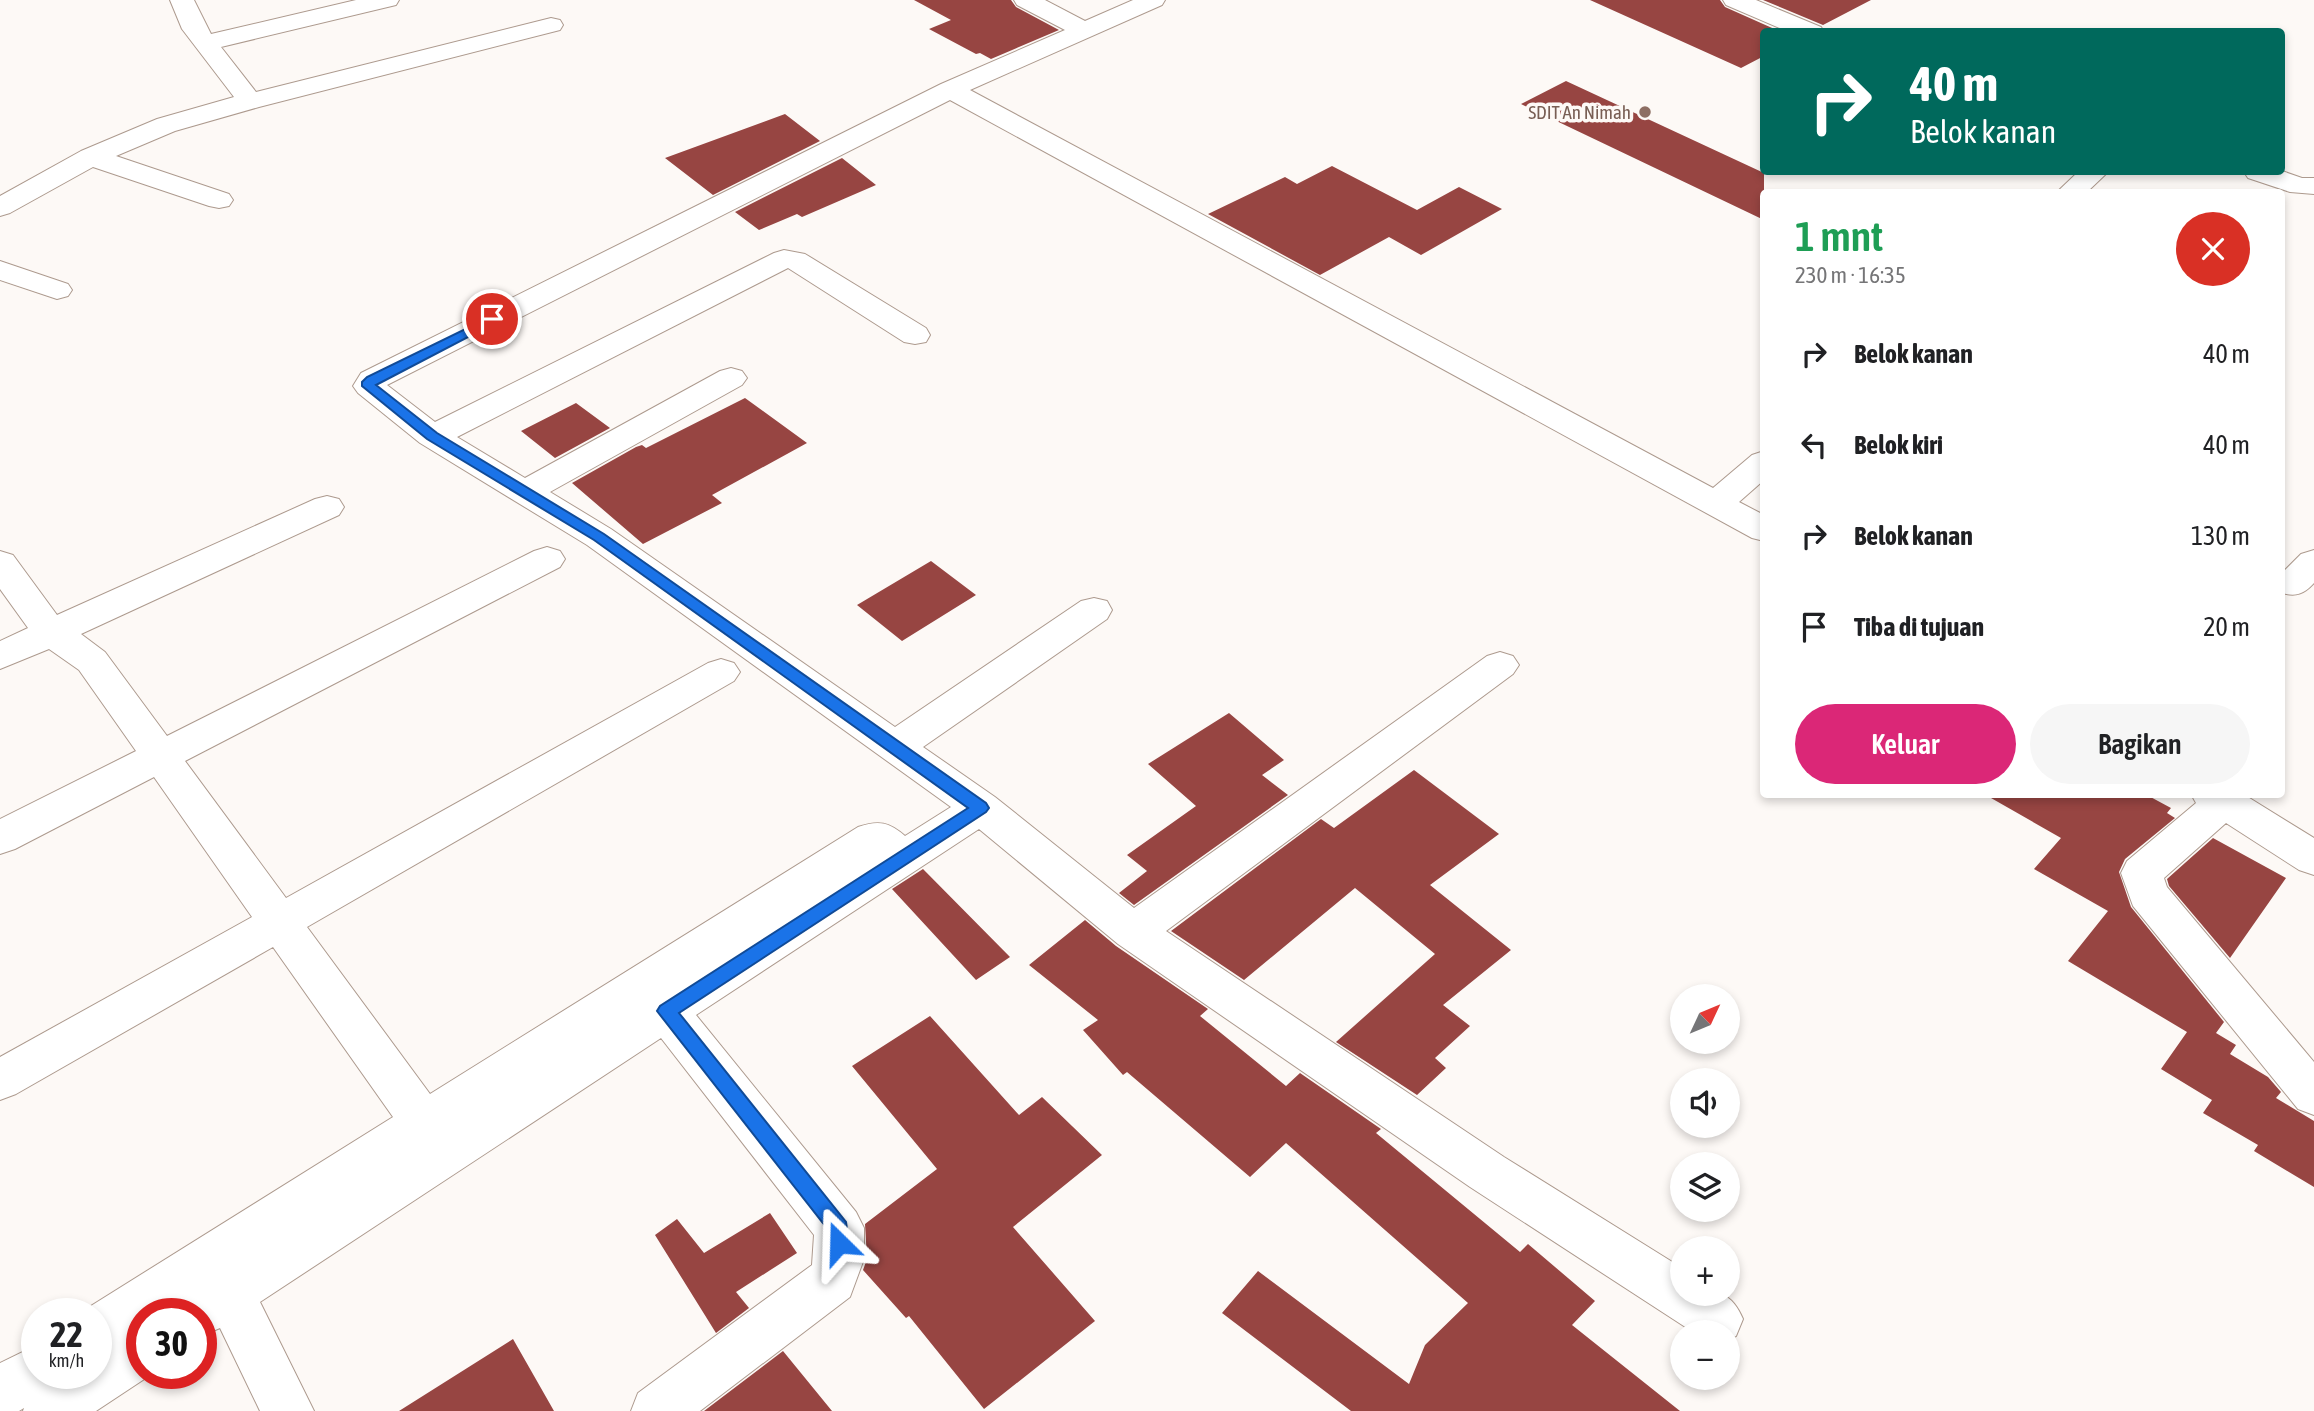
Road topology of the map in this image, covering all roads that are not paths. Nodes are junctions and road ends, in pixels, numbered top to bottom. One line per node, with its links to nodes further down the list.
1 (182, 0): 9 (street)
2 (387, 0): 9 (street)
3 (1026, 0): 8 (street)
4 (1153, 0): 8 (street)
5 (1735, 0): 7 (street)
6 (551, 25): 11 (street)
7 (1802, 28)
8 (1084, 30): 10 (street)
9 (205, 43): 11 (street)
10 (950, 90): 23 (street); 26 (street)
11 (250, 101): 12 (street)
12 (91, 157): 17 (street); 18 (street)
13 (2091, 175): 16 (street)
14 (2267, 175): 15 (street)
15 (2314, 186)
16 (2074, 189)
17 (219, 200)
18 (0, 207)
19 (0, 270): 20 (street)
20 (57, 290)
21 (915, 335): 23 (street)
22 (731, 378): 25 (street)
23 (432, 436): 25 (street)
24 (1760, 465): 26 (street)
25 (525, 492): 36 (street)
26 (1717, 503): 28 (street)
27 (327, 507): 32 (street)
28 (1760, 528)
29 (547, 559): 37 (street)
30 (0, 563): 32 (street)
31 (1094, 610): 36 (street)
32 (50, 632): 33 (street); 37 (street)
33 (0, 656)
34 (1500, 665): 44 (street)
35 (721, 672): 43 (street)
36 (894, 747): 39 (street)
37 (161, 757): 40 (street); 43 (street)
38 (2217, 798): 42 (street); 47 (street)
39 (981, 808): 41 (street); 44 (street)
40 (0, 838)
41 (902, 859): 45 (street); 48 (street)
42 (2314, 859)
43 (281, 921): 46 (street); 48 (street)
44 (1133, 932): 51 (street)
45 (666, 1011): 49 (street); 58 (street)
46 (0, 1080)
47 (2314, 1095)
48 (423, 1122): 52 (street)
49 (217, 1301)
50 (217, 1310): 57 (street)
51 (1718, 1319)
52 (112, 1321)
53 (126, 1361): 56 (street)
54 (21, 1380): 55 (street)
55 (0, 1394)
56 (50, 1411)
57 (288, 1411)
58 (657, 1411)

